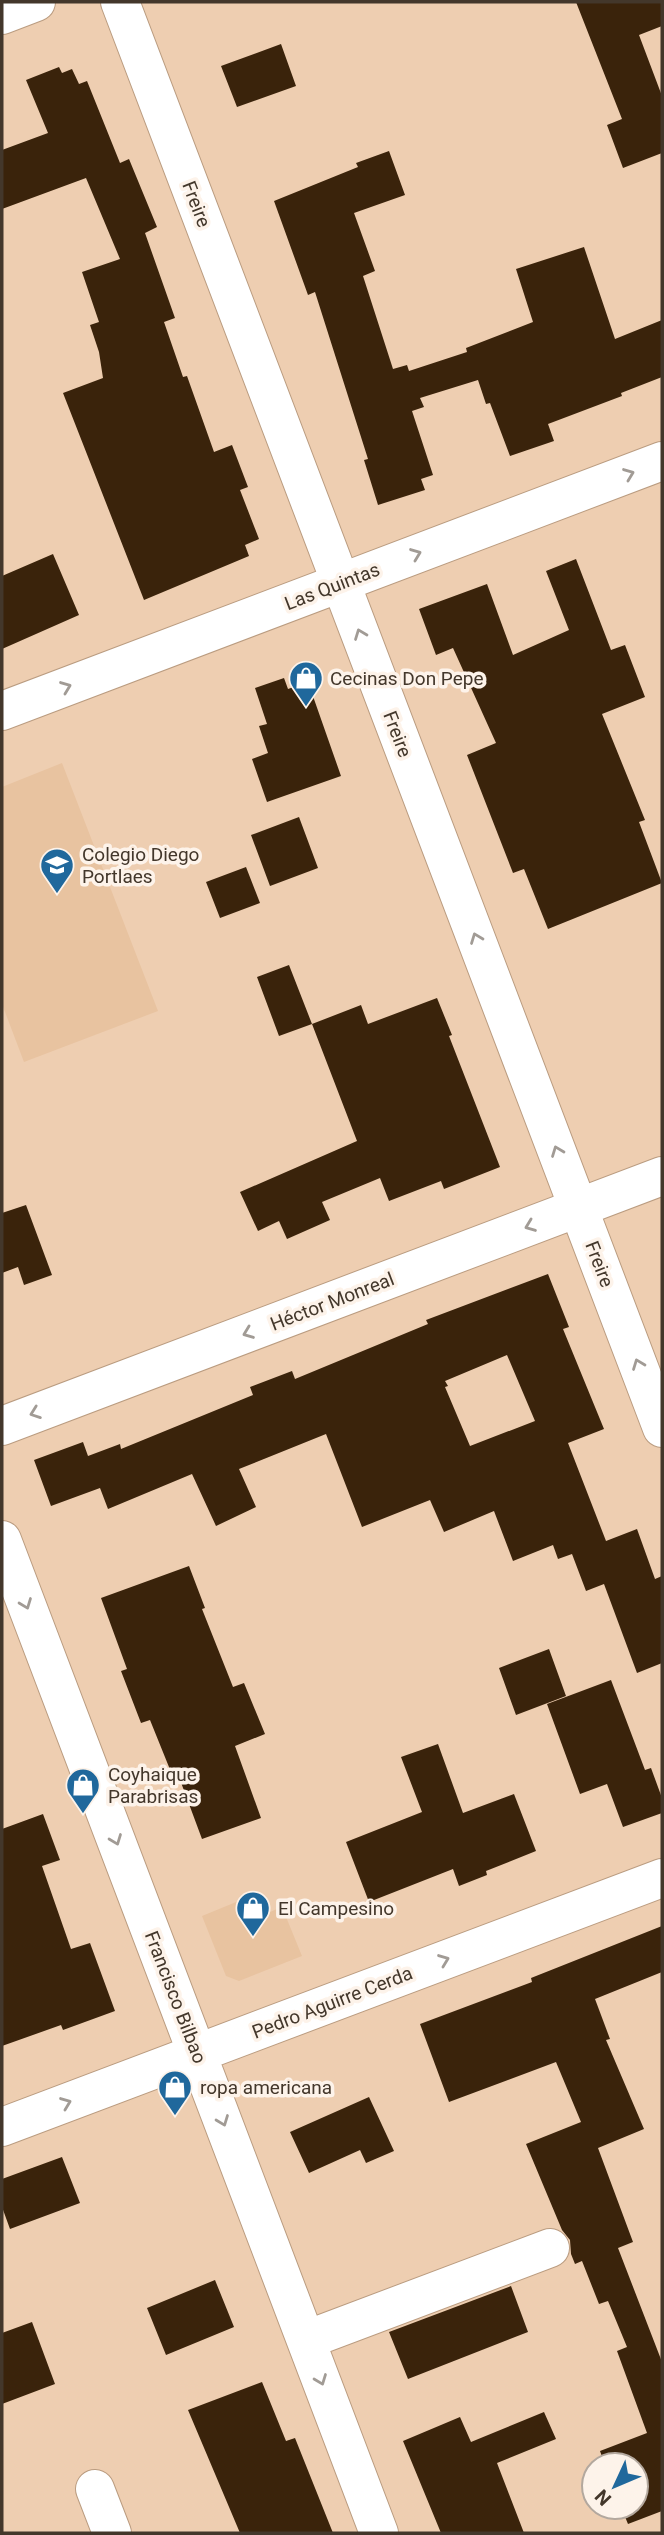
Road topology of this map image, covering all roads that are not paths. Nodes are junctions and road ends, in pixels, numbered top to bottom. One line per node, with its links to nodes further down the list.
1 (36, 2): 3 (street)
2 (120, 2): 5 (street, Freire)
3 (2, 15)
4 (662, 461): 5 (street, Las Quintas, one-way to 4)
5 (341, 583): 6 (street, Las Quintas, one-way to 5); 8 (street, Freire, one-way to 5)
6 (2, 711)
7 (662, 1176): 8 (street, Héctor Monreal)
8 (579, 1208): 9 (street, Héctor Monreal, one-way to 9); 10 (street, Freire, one-way to 8)
9 (2, 1426)
10 (662, 1427)
11 (2, 1541): 13 (street, Francisco Bilbao, one-way to 13)
12 (662, 1878): 13 (street, Pedro Aguirre Cerda, one-way to 12)
13 (197, 2053): 14 (street, Pedro Aguirre Cerda, one-way to 13); 16 (street, Francisco Bilbao, one-way to 16)
14 (2, 2127)
15 (550, 2248): 16 (street)
16 (306, 2340): 19 (street, Francisco Bilbao, one-way to 19)
17 (95, 2489): 18 (street)
18 (112, 2533)
19 (379, 2533)

